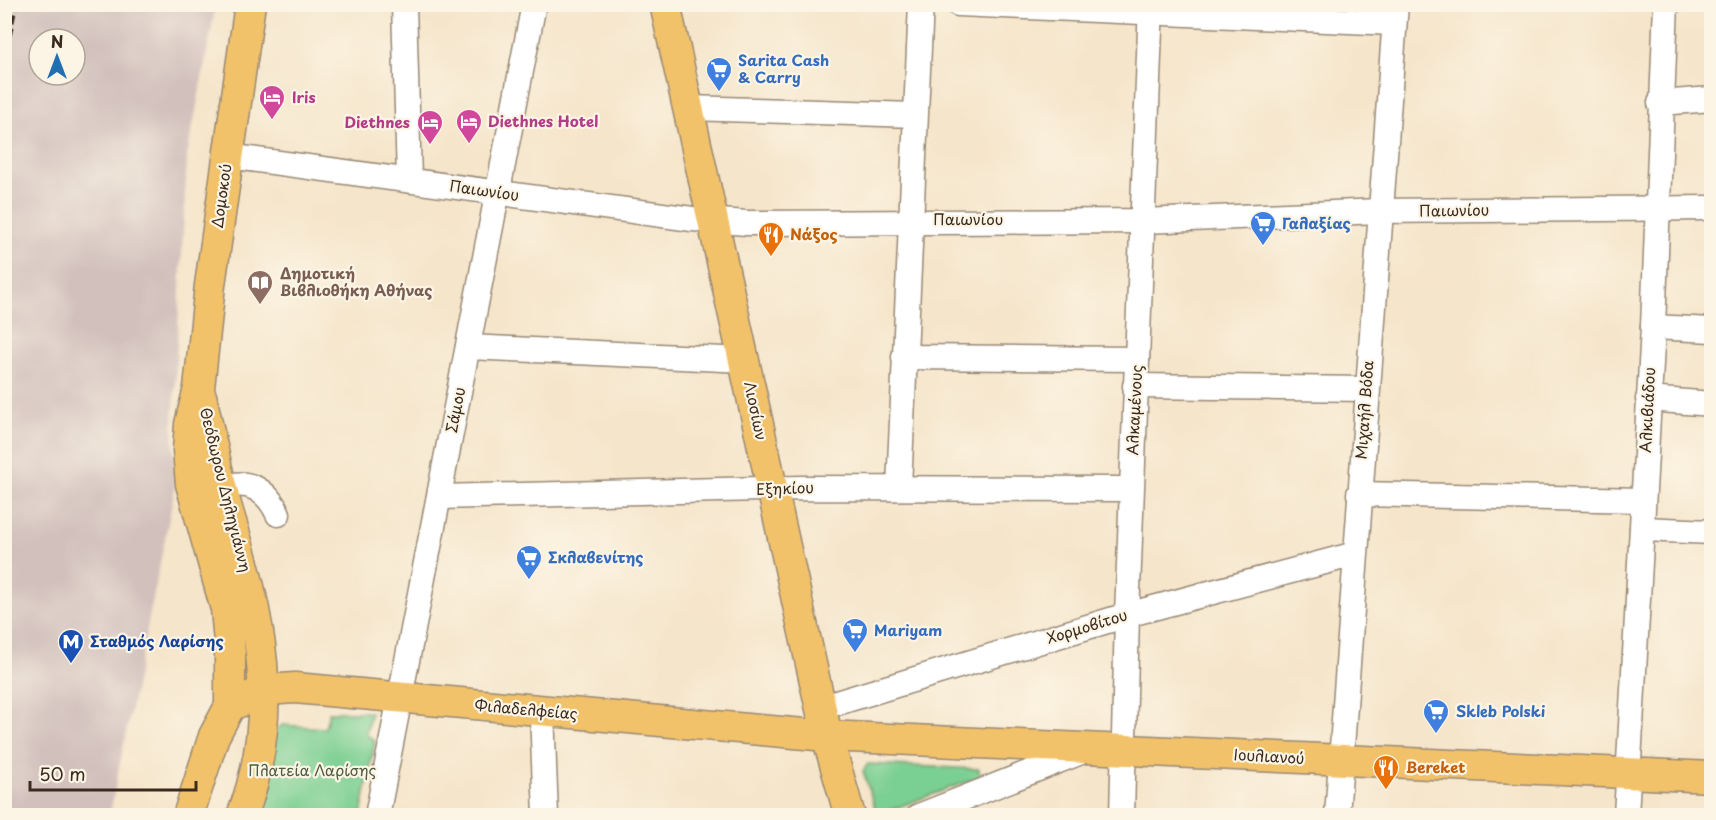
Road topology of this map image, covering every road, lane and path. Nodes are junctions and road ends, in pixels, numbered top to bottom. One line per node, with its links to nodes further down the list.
1 (250, 4): 14 (main road, Δομοκού)
2 (404, 4): 15 (street)
3 (534, 4): 16 (street, Σάμου)
4 (665, 4): 12 (main road, Λιοσίων)
5 (921, 4): 13 (street)
6 (958, 4): 8 (street)
7 (1666, 4): 11 (street, Αλκιβιάδου)
8 (1150, 9): 9 (street); 22 (street, Αλκαμένους)
9 (1395, 14): 19 (street, Μιχαήλ Βόδα)
10 (1712, 99): 11 (street)
11 (1660, 103): 18 (street, Αλκιβιάδου)
12 (688, 108): 13 (street); 21 (main road, Λιοσίων)
13 (915, 115): 20 (street)
14 (228, 156): 15 (street, Παιωνίου); 30 (main road, Δομοκού)
15 (408, 180): 16 (street, Παιωνίου)
16 (498, 193): 21 (street, Παιωνίου); 25 (street, Σάμου)
17 (1712, 208): 18 (street, Παιωνίου)
18 (1657, 209): 19 (street, Παιωνίου); 23 (street, Αλκιβιάδου)
19 (1379, 211): 22 (street, Παιωνίου); 31 (street, Μιχαήλ Βόδα)
20 (910, 220): 21 (street, Παιωνίου); 22 (street, Παιωνίου); 26 (street)
21 (713, 221): 28 (main road, Λιοσίων)
22 (1144, 221): 27 (street, Αλκαμένους)
23 (1653, 327): 24 (street); 32 (street, Αλκιβιάδου)
24 (1712, 330)
25 (468, 347): 28 (street); 39 (street, Σάμου)
26 (904, 357): 27 (street); 34 (street)
27 (1137, 359): 29 (street, Αλκαμένους)
28 (744, 360): 36 (main road, Λιοσίων)
29 (1135, 386): 31 (street); 37 (street, Αλκαμένους)
30 (199, 388): 35 (main road, Θεόδωρου Δηληγιάννη); 48 (main road, Θεόδωρου Δηληγιάννη)
31 (1366, 389): 38 (street, Μιχαήλ Βόδα)
32 (1648, 399): 33 (street); 40 (street, Αλκιβιάδου)
33 (1712, 404)
34 (899, 487): 36 (street, Εξηκίου); 37 (street, Εξηκίου)
35 (222, 489): 41 (street); 46 (main road, Θεόδωρου Δηληγιάννη)
36 (772, 489): 39 (street, Εξηκίου); 50 (main road, Λιοσίων)
37 (1131, 489): 45 (street, Αλκαμένους)
38 (1359, 494): 40 (street); 44 (street, Μιχαήλ Βόδα)
39 (439, 497): 47 (street, Σάμου)
40 (1643, 500): 42 (street, Αλκιβιάδου)
41 (278, 514)
42 (1642, 529): 43 (street); 54 (street, Αλκιβιάδου)
43 (1712, 532)
44 (1355, 554): 45 (street, Χορμοβίτου); 53 (street, Μιχαήλ Βόδα)
45 (1127, 615): 50 (street, Χορμοβίτου); 52 (street, Αλκαμένους)
46 (265, 690): 47 (main road, Φιλαδελφείας); 48 (main road, Φιλαδελφείας); 57 (main road, Θεόδωρου Δηληγιάννη)
47 (400, 698): 49 (main road, Φιλαδελφείας); 58 (street, Σάμου)
48 (230, 706): 56 (main road, Θεόδωρου Δηληγιάννη)
49 (542, 711): 50 (main road, Φιλαδελφείας); 59 (street)
50 (823, 722): 51 (main road, Ιουλιανού); 60 (main road, Λιοσίων)
51 (1091, 748): 52 (main road, Ιουλιανού); 61 (street)
52 (1124, 750): 53 (main road, Ιουλιανού); 62 (street, Αλκαμένους)
53 (1341, 760): 54 (main road, Ιουλιανού); 63 (street, Μιχαήλ Βόδα)
54 (1627, 773): 55 (main road, Ιουλιανού); 64 (street, Αλκιβιάδου)
55 (1712, 777)
56 (188, 816)
57 (242, 816)
58 (377, 816)
59 (546, 816)
60 (850, 816)
61 (919, 816)
62 (1122, 816)
63 (1337, 816)
64 (1626, 816)

